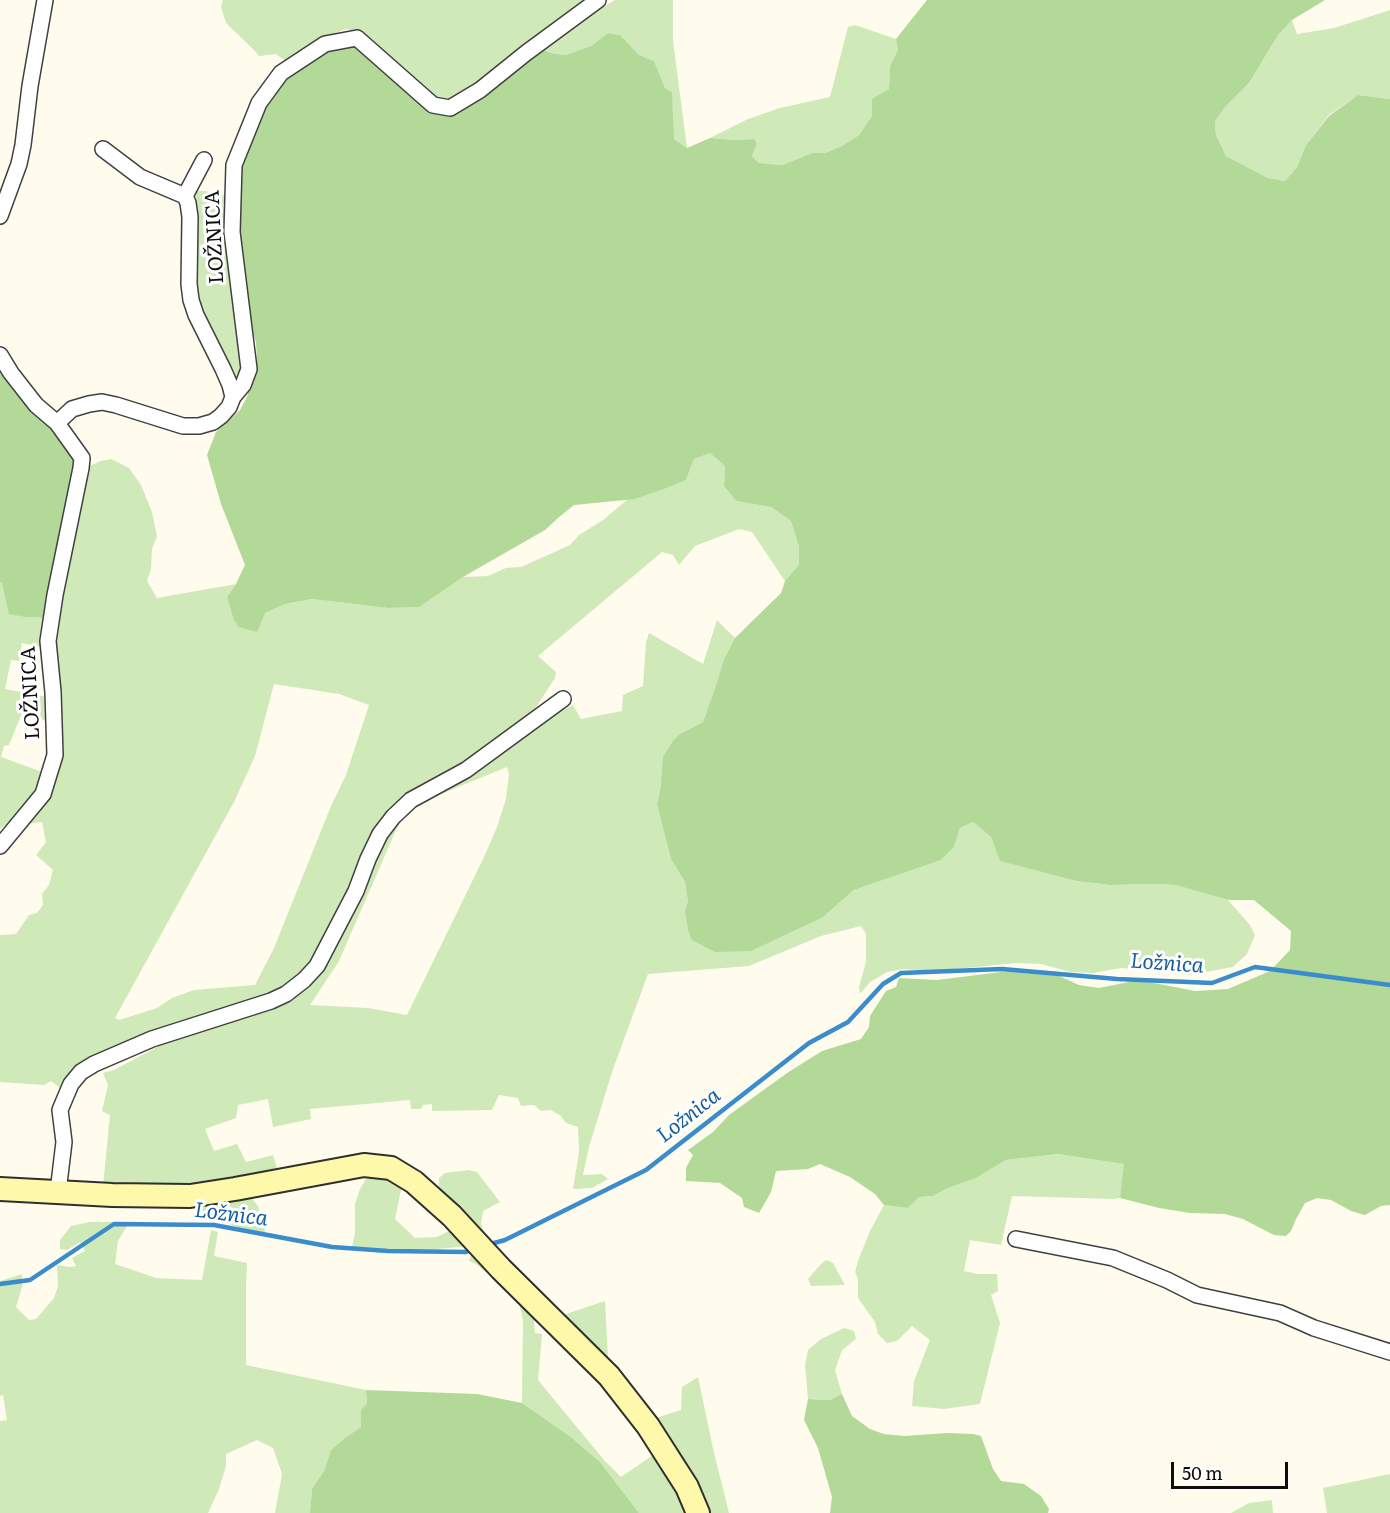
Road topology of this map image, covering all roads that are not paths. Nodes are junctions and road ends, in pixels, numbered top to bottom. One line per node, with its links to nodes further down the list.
1 (45, 0): 6 (street)
2 (598, 0): 8 (street, LOŽNICA)
3 (103, 149): 5 (street, LOŽNICA)
4 (204, 160): 5 (street)
5 (185, 196): 8 (street, LOŽNICA)
6 (0, 216)
7 (0, 355): 9 (street, LOŽNICA)
8 (233, 397): 9 (street, LOŽNICA)
9 (57, 423): 11 (street, LOŽNICA)
10 (563, 699): 13 (street)
11 (0, 846)
12 (0, 1189): 13 (street)
13 (58, 1192): 16 (street)
14 (1016, 1239): 15 (street)
15 (1390, 1352)
16 (698, 1513)

